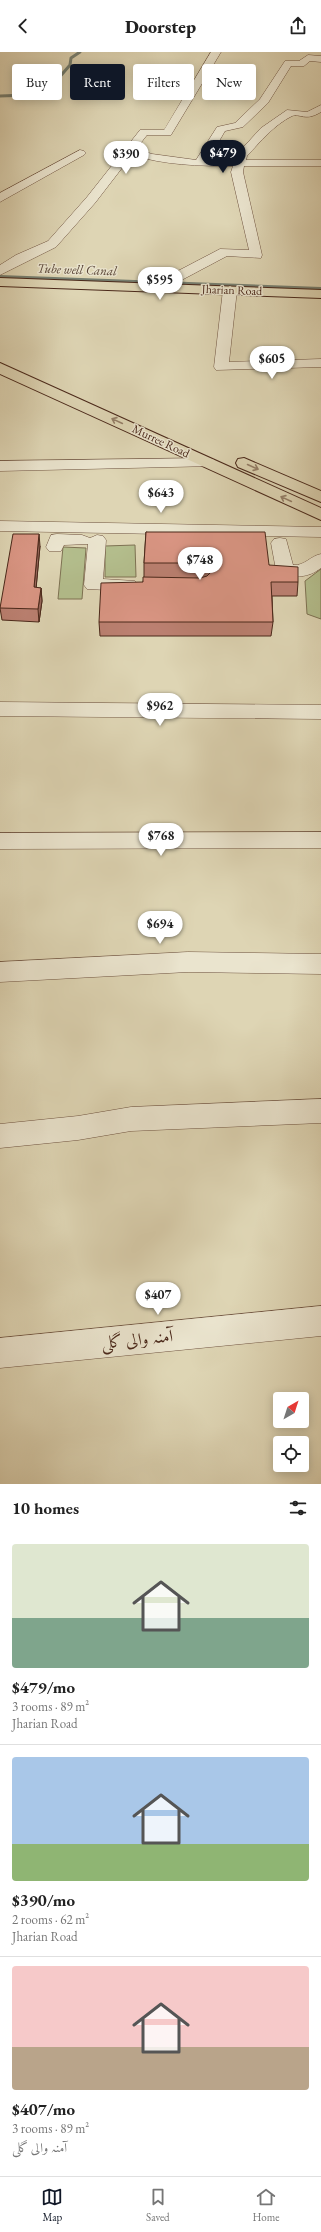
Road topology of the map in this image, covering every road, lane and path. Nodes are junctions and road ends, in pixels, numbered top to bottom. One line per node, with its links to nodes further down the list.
1 (216, 52): 4 (street)
2 (321, 59): 9 (street)
3 (321, 108): 8 (street)
4 (167, 133): 5 (street); 7 (street)
5 (131, 150): 7 (street); 12 (street)
6 (80, 153): 11 (street)
7 (157, 158): 9 (street)
8 (240, 162): 9 (street); 10 (street); 14 (street)
9 (200, 163)
10 (321, 163)
11 (0, 198)
12 (0, 272)
13 (0, 282): 14 (main road, Jharian Road)
14 (156, 288): 15 (main road, Jharian Road)
15 (230, 290): 16 (main road, Jharian Road); 18 (street)
16 (321, 294)
17 (0, 354): 20 (main road, Murree Road)
18 (321, 364)
19 (0, 368): 20 (main road, Murree Road)
20 (58, 387): 21 (main road, Murree Road, one-way to 20); 23 (main road, Murree Road, one-way to 23)
21 (208, 463): 22 (street); 24 (main road, Murree Road, one-way to 21)
22 (0, 466)
23 (321, 498)
24 (321, 515)
25 (4, 530): 26 (street)
26 (321, 532)
27 (96, 540): 28 (street); 30 (street); 32 (street)
28 (280, 543): 29 (street); 31 (street)
29 (321, 544)
30 (55, 547)
31 (321, 559)
32 (146, 585)
33 (0, 709): 34 (street)
34 (321, 712)
35 (321, 840): 36 (street)
36 (0, 841)
37 (321, 964): 38 (street)
38 (0, 972)
39 (321, 1111): 40 (street)
40 (0, 1136)
41 (321, 1321): 42 (street, آمنہ والی گلی)
42 (0, 1353)

